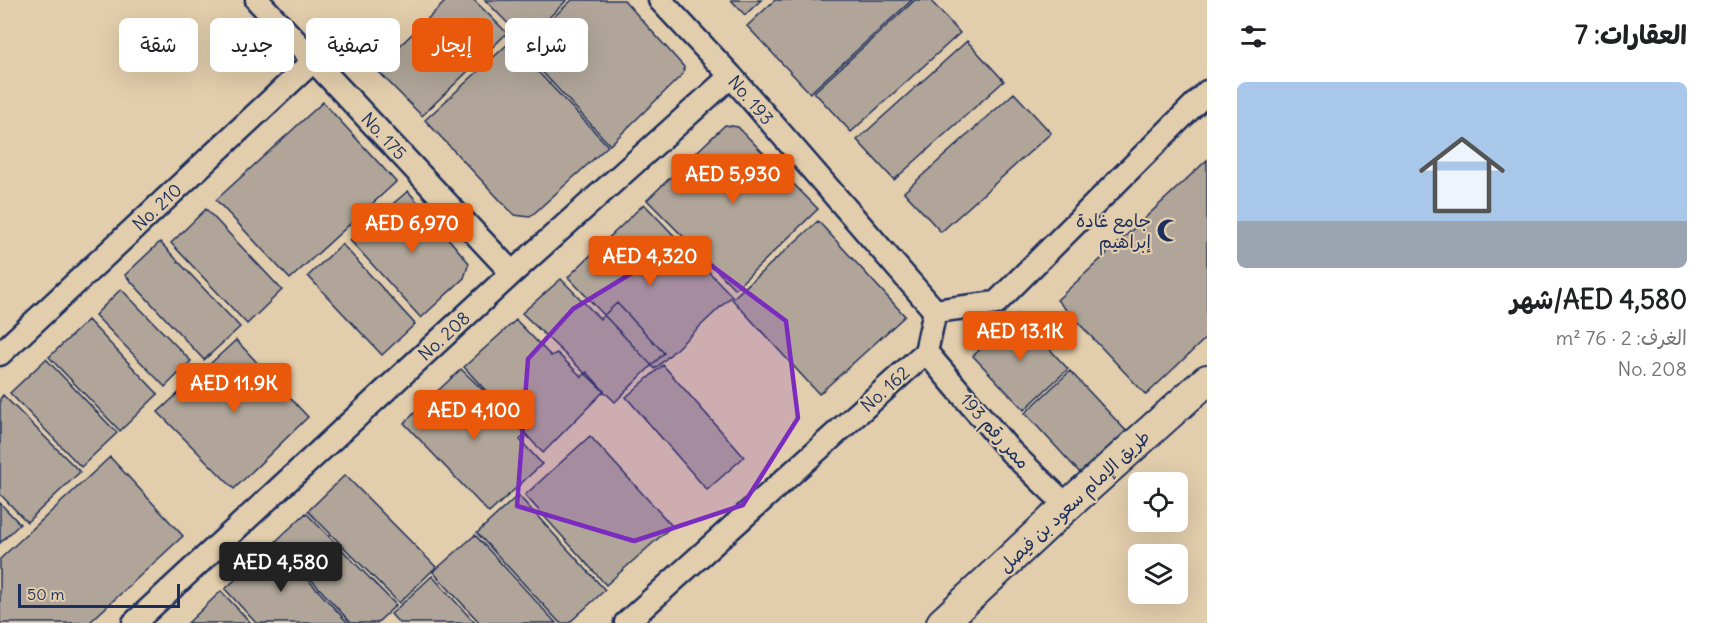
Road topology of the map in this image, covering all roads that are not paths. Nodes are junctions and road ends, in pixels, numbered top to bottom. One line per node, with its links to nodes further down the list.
1 (257, 0): 3 (street, No. 175)
2 (660, 0): 6 (street, No. 193)
3 (306, 53)
4 (306, 68): 11 (street, No. 210)
5 (323, 72): 8 (street, No. 175)
6 (731, 76): 8 (street, No. 208); 9 (street, No. 193)
7 (1207, 92): 9 (street)
8 (512, 273): 14 (street, No. 208)
9 (935, 311): 10 (street, No. 162)
10 (926, 352): 13 (street, ممر رقم 193); 15 (street, No. 162)
11 (0, 354)
12 (1207, 380): 13 (main road, طريق الإمام سعود بن فيصل)
13 (1067, 506): 16 (main road, طريق الإمام سعود بن فيصل)
14 (134, 623)
15 (626, 623)
16 (942, 623)

